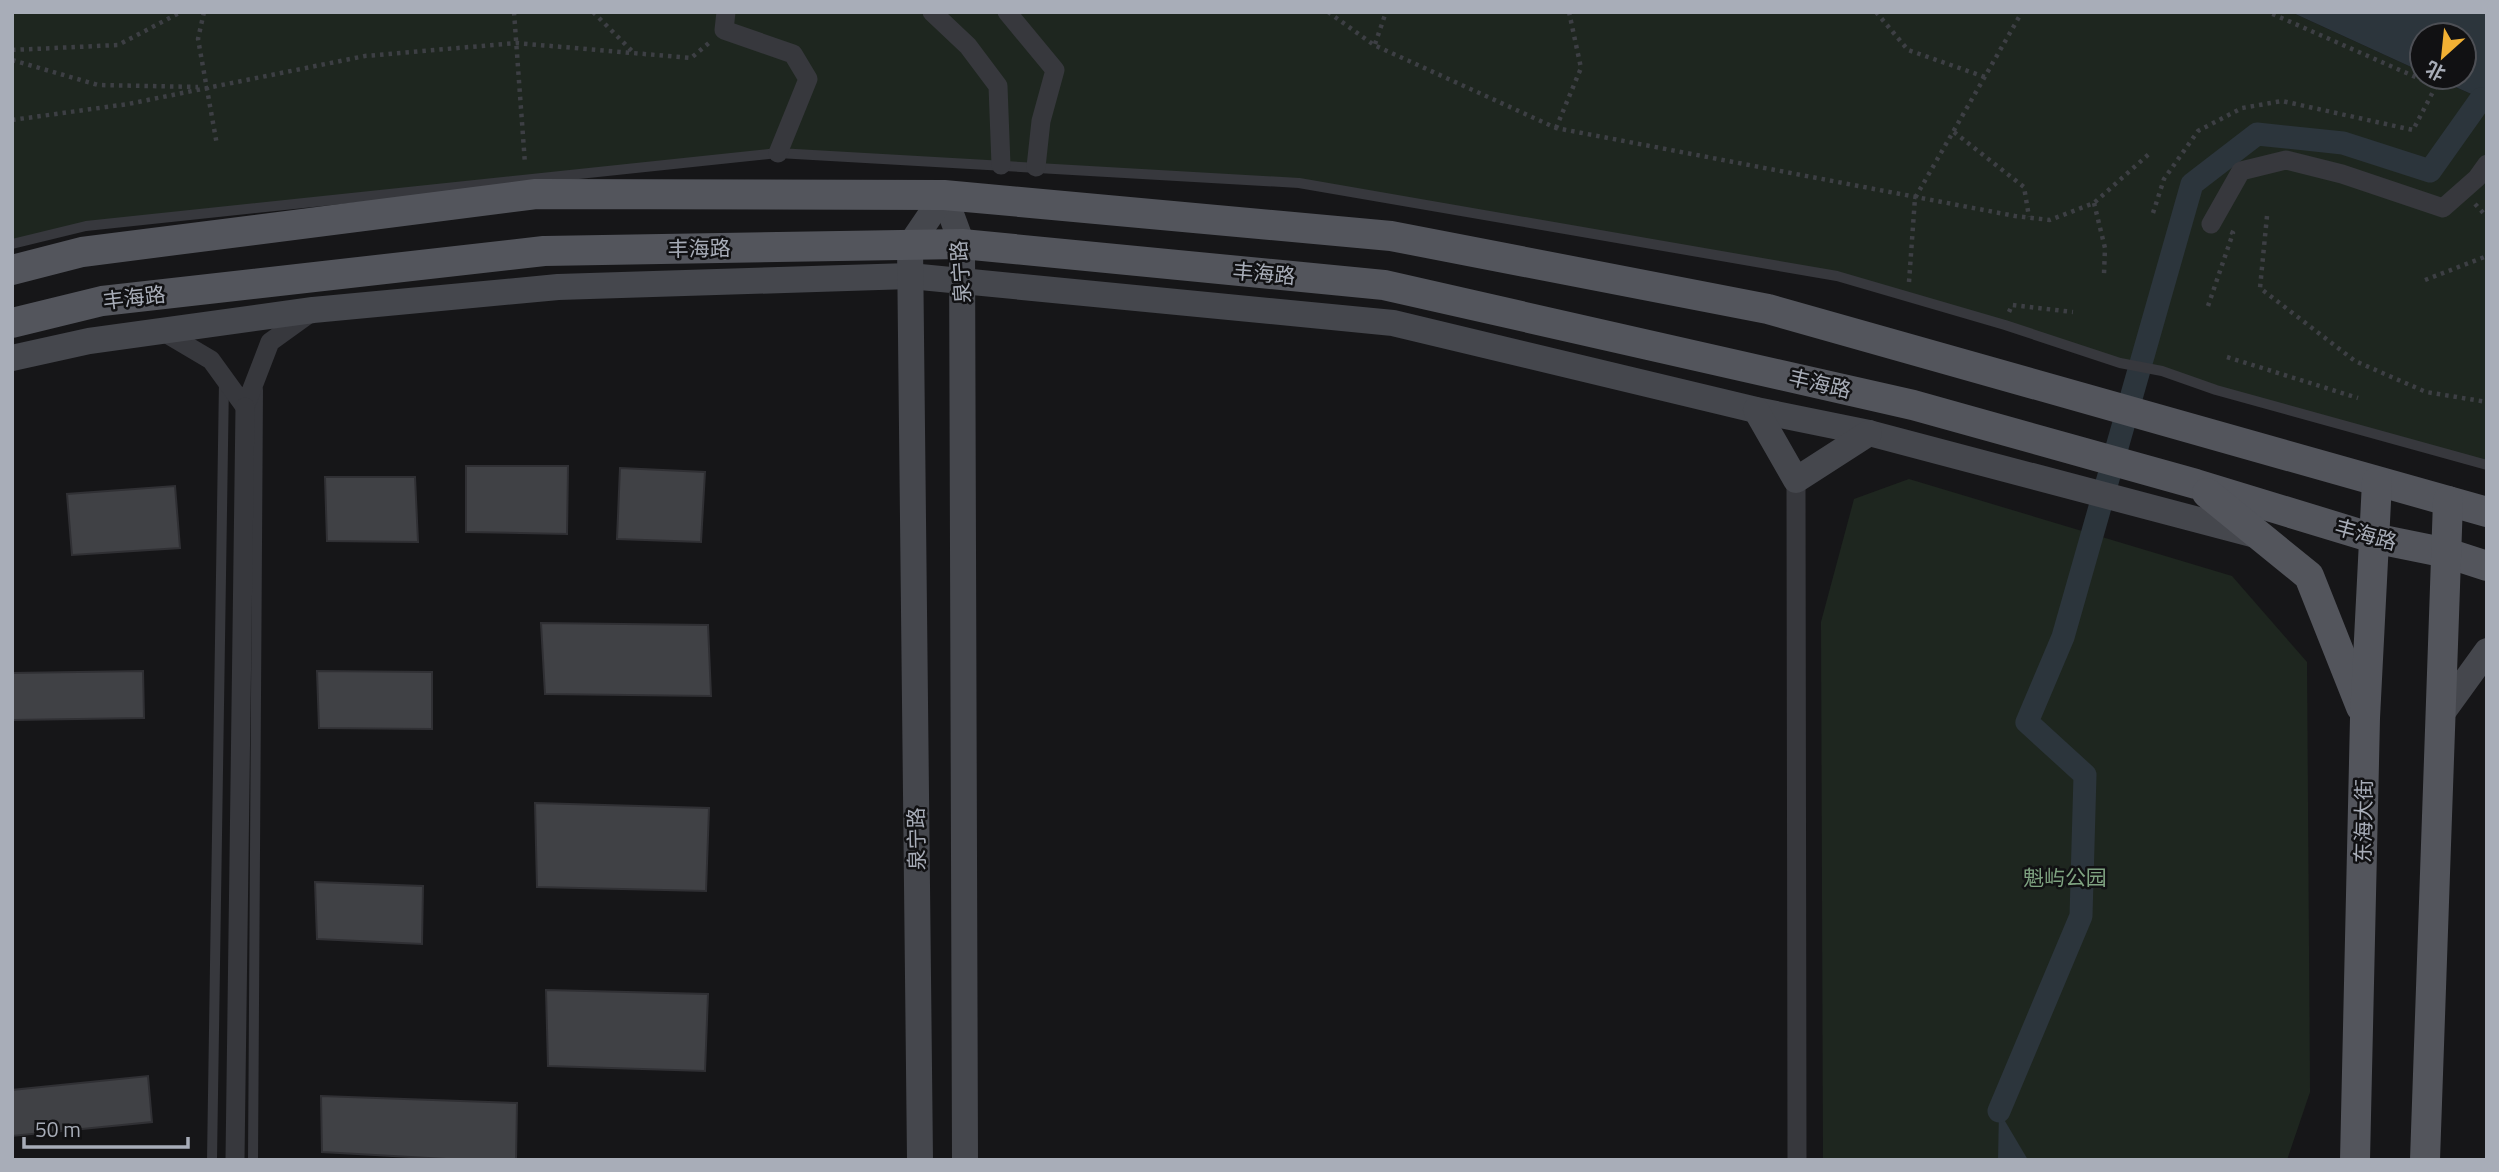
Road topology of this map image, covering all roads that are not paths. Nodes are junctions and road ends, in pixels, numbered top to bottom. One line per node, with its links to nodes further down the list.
1 (932, 12): 6 (street)
2 (1007, 12): 7 (street)
3 (725, 21): 4 (street)
4 (778, 152): 6 (lane); 10 (lane)
5 (2487, 164): 9 (street)
6 (1001, 165): 7 (lane)
7 (1036, 167): 25 (lane)
8 (944, 195): 11 (street, 泉宁路); 12 (street, 泉宁路); 13 (main road); 27 (main road)
9 (2211, 224)
10 (12, 244)
11 (962, 244): 12 (main road, 丰海路); 15 (street, 泉宁路); 28 (main road, 丰海路)
12 (910, 245): 14 (street, 泉宁路); 17 (main road, 丰海路)
13 (12, 270)
14 (910, 276): 15 (street); 16 (street); 41 (street, 泉宁路)
15 (962, 281): 23 (street); 42 (street, 泉宁路)
16 (313, 310): 18 (street); 20 (street)
17 (12, 323)
18 (162, 331): 19 (street); 21 (street)
19 (12, 358)
20 (258, 376): 22 (street); 40 (lane)
21 (224, 377): 22 (street); 38 (lane)
22 (245, 407): 39 (street)
23 (1756, 410): 24 (street); 26 (street)
24 (1869, 433): 26 (street); 31 (street)
25 (2487, 465)
26 (1796, 480): 43 (street)
27 (2377, 482): 29 (main road); 32 (main road, 东海大街)
28 (2196, 484): 31 (main road); 32 (main road, 丰海路)
29 (2448, 501): 30 (main road); 33 (main road)
30 (2487, 512)
31 (2260, 536): 37 (main road)
32 (2373, 538): 33 (main road, 丰海路); 37 (main road, 东海大街)
33 (2447, 553): 34 (main road, 丰海路); 36 (main road)
34 (2487, 566)
35 (2487, 651): 36 (street)
36 (2440, 716): 45 (main road)
37 (2365, 718): 44 (main road, 东海大街)
38 (212, 1160)
39 (235, 1160)
40 (253, 1160)
41 (920, 1160)
42 (965, 1160)
43 (1797, 1160)
44 (2355, 1160)
45 (2425, 1160)

